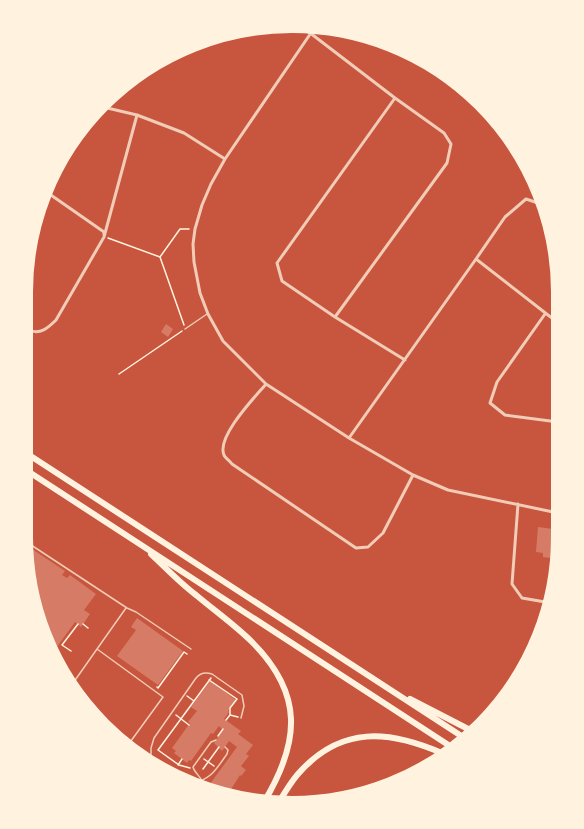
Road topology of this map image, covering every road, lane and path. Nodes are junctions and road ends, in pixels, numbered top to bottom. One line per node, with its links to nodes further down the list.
1 (311, 33): 2 (street); 5 (street)
2 (395, 98): 14 (street); 14 (street)
3 (108, 108): 4 (street)
4 (137, 115): 5 (street); 9 (street)
5 (225, 159): 8 (street)
6 (51, 195): 9 (street)
7 (536, 202): 11 (street)
8 (195, 229): 10 (path); 12 (street)
9 (104, 237): 10 (path); 17 (street)
10 (160, 256): 16 (path)
11 (476, 260): 13 (street); 18 (street)
12 (208, 314): 16 (lane); 20 (street)
13 (546, 314): 15 (street); 21 (street)
14 (335, 317): 18 (street)
15 (552, 318)
16 (185, 329): 19 (path)
17 (32, 331)
18 (405, 360): 22 (street)
19 (119, 374)
20 (266, 384): 22 (street); 25 (street)
21 (552, 421)
22 (349, 438): 25 (street)
23 (32, 457): 40 (highway)
24 (32, 474): 28 (highway)
25 (413, 475): 26 (street)
26 (518, 504): 27 (street); 30 (street)
27 (552, 512)
28 (138, 542): 58 (highway); 70 (highway)
29 (32, 545): 31 (lane)
30 (544, 601)
31 (126, 608): 35 (lane); 36 (lane)
32 (78, 624): 37 (path)
33 (83, 624): 34 (path)
34 (88, 628)
35 (191, 649)
36 (97, 650): 39 (lane); 56 (lane)
37 (71, 651)
38 (187, 654): 41 (path)
39 (75, 680)
40 (378, 682): 50 (highway); 52 (highway)
41 (154, 685)
42 (188, 697): 43 (path)
43 (194, 701): 45 (path); 47 (path)
44 (172, 712): 46 (lane); 47 (path); 53 (lane)
45 (230, 715): 46 (path); 48 (path)
46 (240, 718)
47 (181, 719): 49 (path); 57 (path)
48 (226, 720)
49 (189, 725)
50 (467, 728)
51 (223, 729): 54 (path)
52 (460, 735)
53 (156, 736): 57 (path); 62 (lane)
54 (217, 737)
55 (216, 740): 69 (lane)
56 (131, 741)
57 (164, 742): 65 (path)
58 (448, 745)
59 (220, 747): 64 (path)
60 (225, 747): 67 (lane)
61 (438, 751): 71 (highway)
62 (151, 755)
63 (182, 759): 65 (path)
64 (208, 762): 67 (path); 68 (path)
65 (178, 765): 66 (path)
66 (188, 768)
67 (217, 768): 69 (lane)
68 (203, 769)
69 (202, 781)
70 (267, 796)
71 (283, 796)

